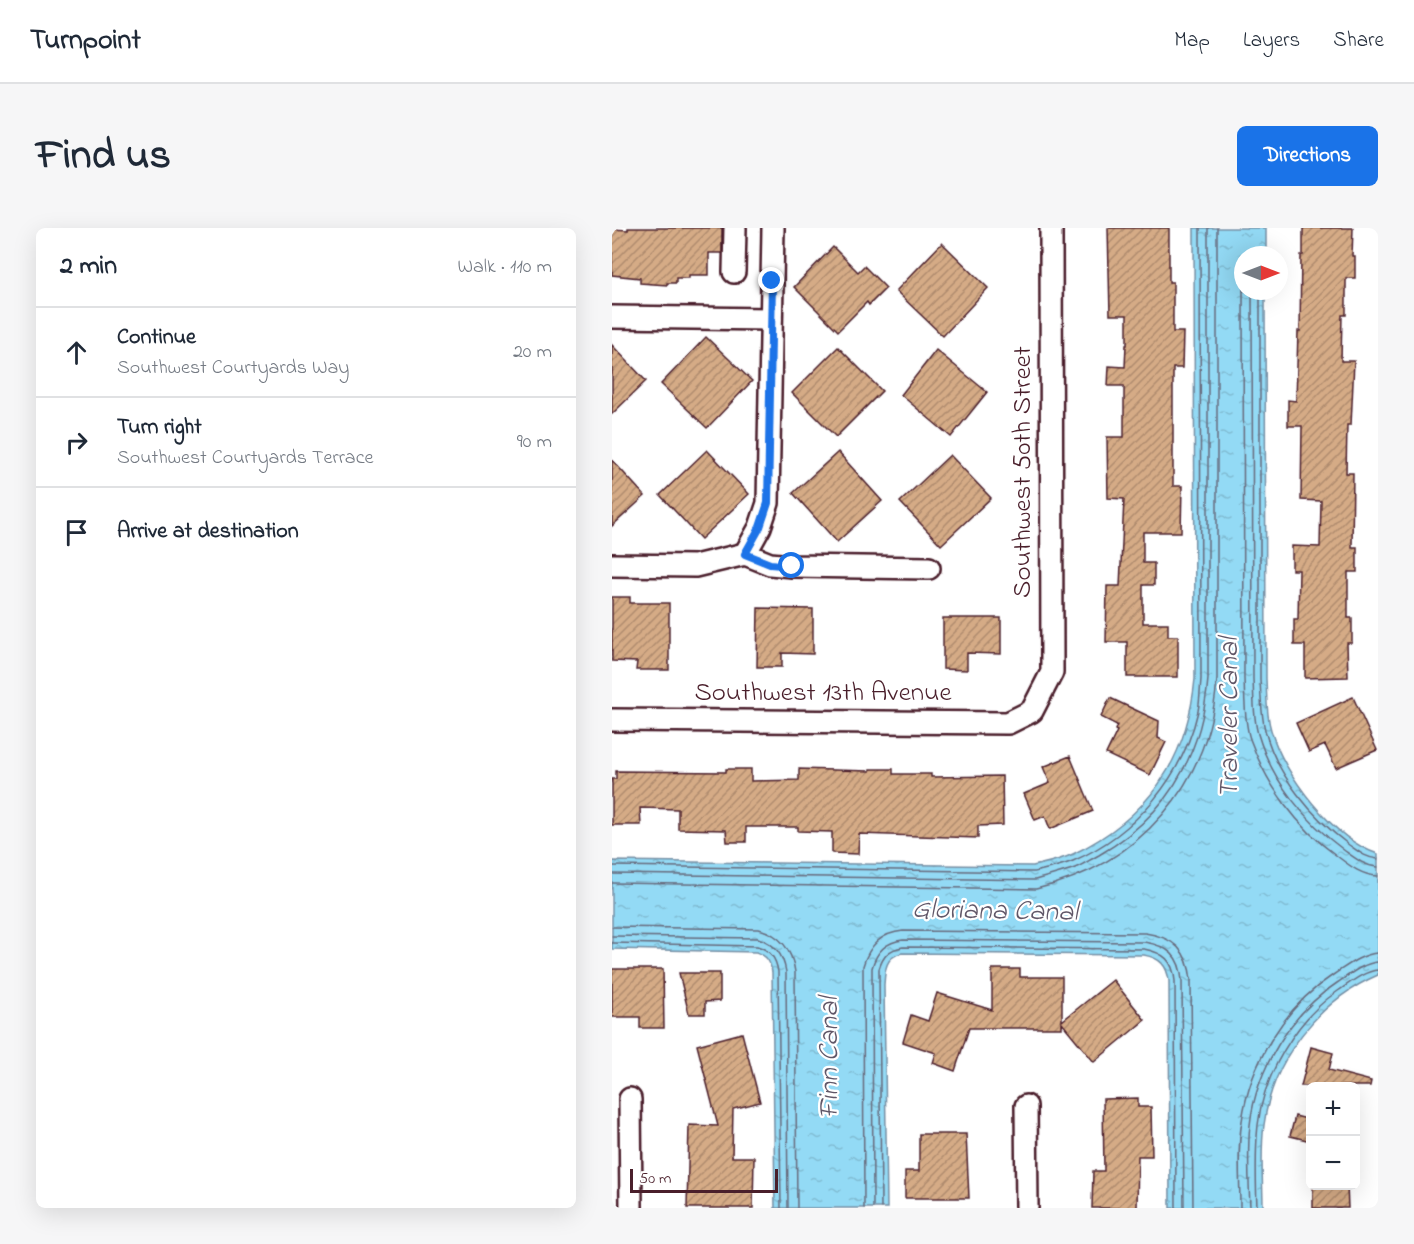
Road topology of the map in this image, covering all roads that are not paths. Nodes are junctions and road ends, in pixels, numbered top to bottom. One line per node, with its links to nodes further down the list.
1 (735, 228): 4 (street)
2 (773, 228): 6 (street)
3 (1051, 228): 10 (street, Southwest 50th Street)
4 (734, 272)
5 (612, 317): 6 (street)
6 (771, 319): 7 (street)
7 (745, 554): 8 (street); 9 (street)
8 (612, 565)
9 (929, 568)
10 (1032, 711): 11 (street, Southwest 13th Avenue)
11 (612, 720)
12 (630, 1099): 14 (street)
13 (1026, 1106): 15 (street)
14 (631, 1208)
15 (1027, 1208)

